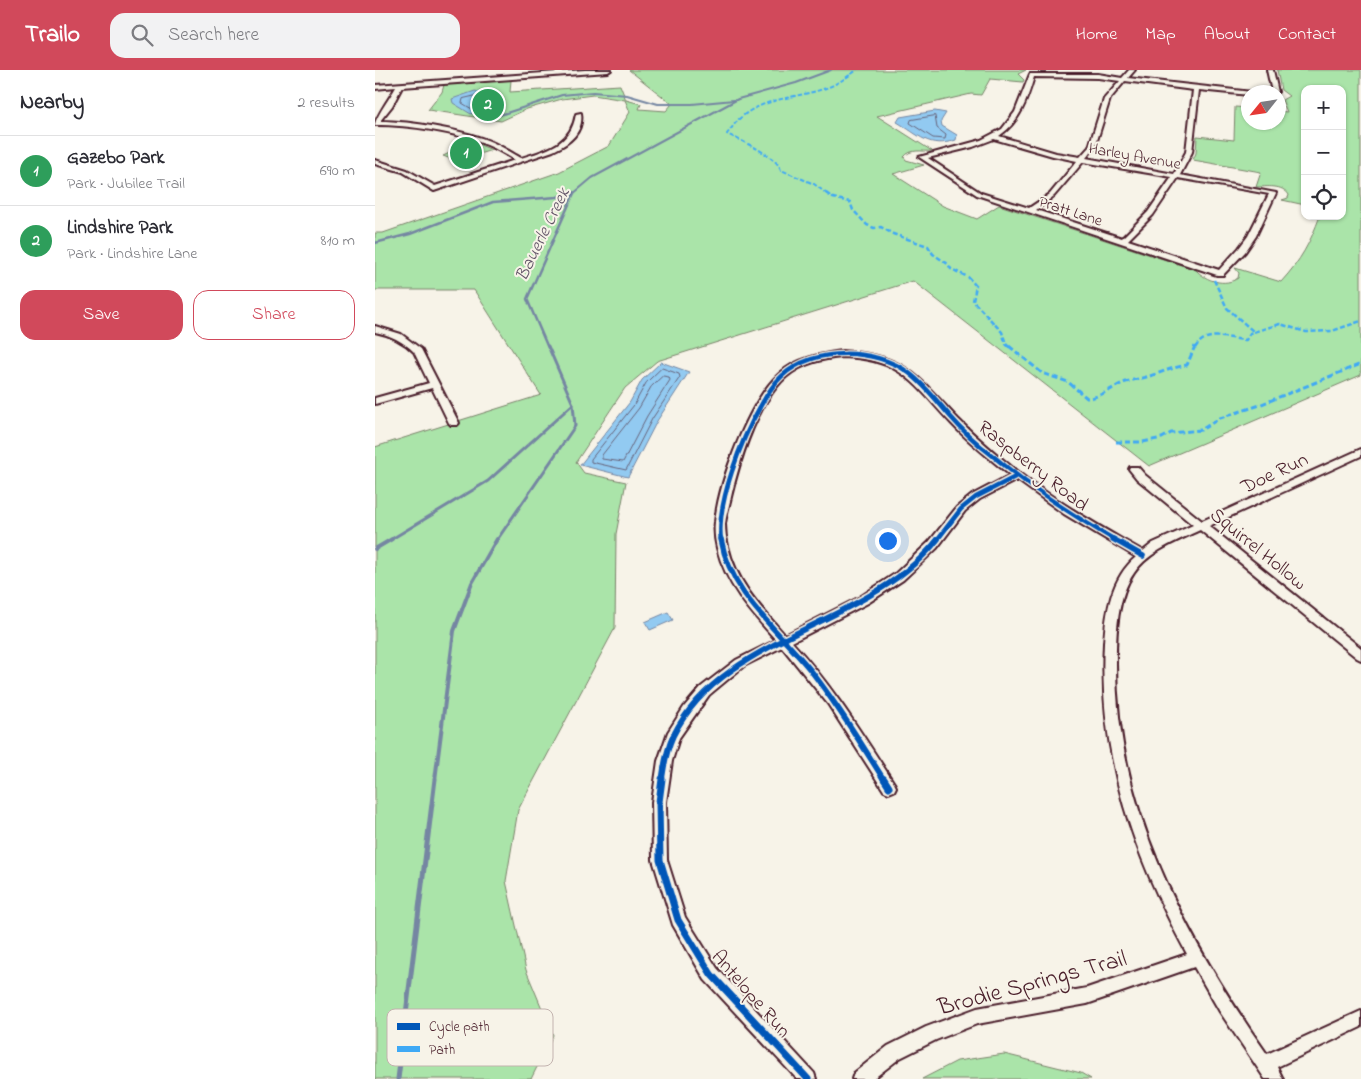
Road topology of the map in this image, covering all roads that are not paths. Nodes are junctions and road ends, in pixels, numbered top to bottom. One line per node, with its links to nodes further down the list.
1 (445, 70): 7 (street)
2 (608, 70): 5 (street)
3 (1132, 70): 6 (street)
4 (1270, 70): 9 (street)
5 (579, 72): 7 (street)
6 (1123, 80): 11 (street); 15 (street); 16 (street)
7 (442, 82): 8 (street)
8 (400, 85): 10 (street); 14 (street)
9 (1273, 85)
10 (375, 87)
11 (1195, 89): 12 (street); 19 (street)
12 (1241, 92)
13 (579, 114): 17 (street)
14 (375, 123): 17 (street)
15 (995, 137): 16 (street, Harley Avenue); 20 (street, Pratt Lane)
16 (1081, 160): 19 (street, Harley Avenue); 20 (street)
17 (521, 161): 18 (street)
18 (375, 162)
19 (1175, 176): 21 (street); 22 (street, Harley Avenue)
20 (1030, 210): 21 (street, Pratt Lane)
21 (1123, 241): 22 (street, Pratt Lane)
22 (1220, 273)
23 (375, 329): 24 (street)
24 (435, 384): 25 (street); 26 (street)
25 (375, 401)
26 (453, 422)
27 (1361, 452): 30 (street, Doe Run)
28 (1134, 469): 30 (street, Squirrel Hollow)
29 (1017, 476): 31 (street, Raspberry Road); 32 (street, Antelope Run); 32 (street, Raspberry Road)
30 (1202, 527): 31 (street, Doe Run); 33 (street, Squirrel Hollow)
31 (1143, 556): 35 (street, Doe Run)
32 (785, 640): 34 (street, Raspberry Road); 38 (street, Antelope Run)
33 (1361, 655)
34 (889, 787)
35 (1197, 958): 37 (street, Doe Run); 39 (street, Brodie Springs Trail)
36 (1361, 1019): 37 (street)
37 (1264, 1064): 40 (street, Doe Run)
38 (808, 1079)
39 (860, 1079)
40 (1275, 1079)

